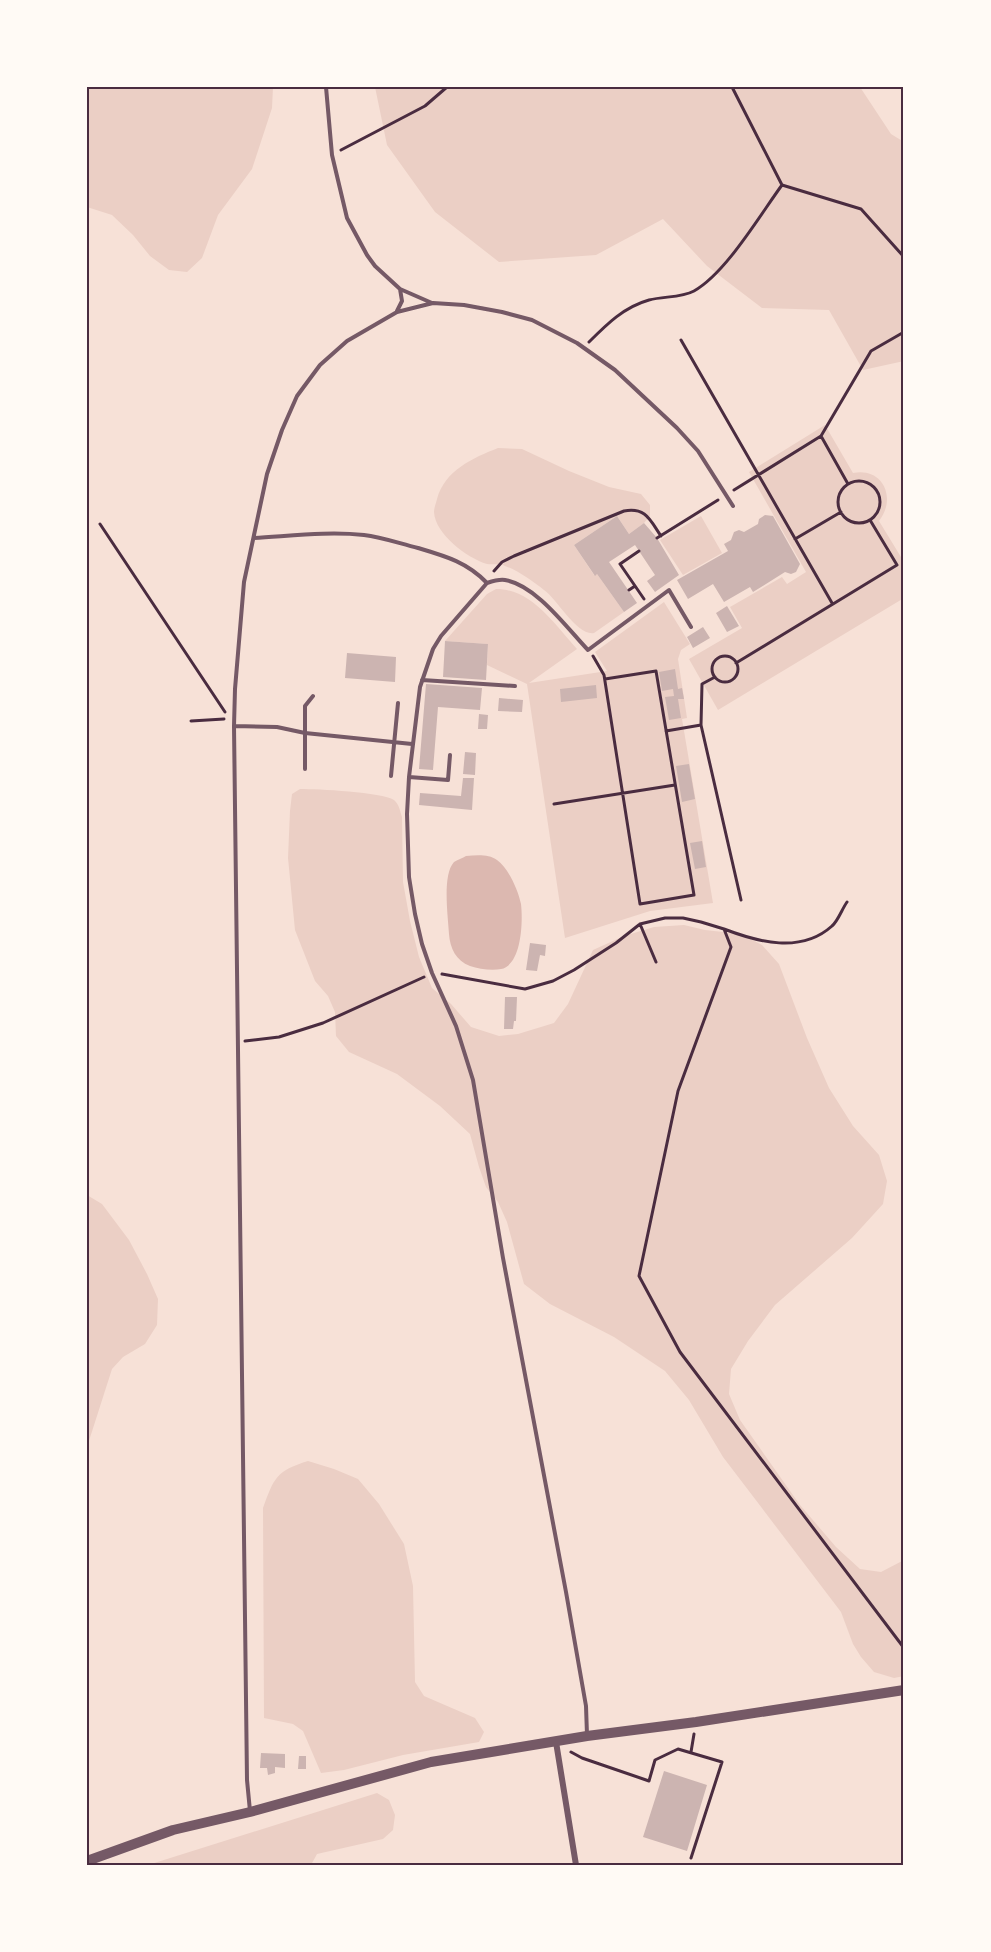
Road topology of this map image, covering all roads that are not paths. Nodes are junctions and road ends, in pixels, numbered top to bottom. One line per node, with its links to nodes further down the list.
1 (326, 87): 2 (lane)
2 (400, 289): 3 (lane); 4 (lane)
3 (433, 303): 4 (lane); 5 (lane)
4 (397, 312): 6 (lane)
5 (733, 506)
6 (254, 538): 7 (lane); 13 (lane)
7 (487, 583): 8 (lane); 9 (lane)
8 (691, 627)
9 (422, 680): 10 (lane); 16 (lane)
10 (515, 686)
11 (313, 696): 14 (lane)
12 (398, 704): 15 (lane)
13 (234, 726): 14 (lane); 24 (lane)
14 (305, 733): 15 (lane); 18 (lane)
15 (394, 742): 16 (lane); 19 (lane)
16 (412, 744): 20 (lane)
17 (450, 755): 20 (lane)
18 (305, 769)
19 (391, 776)
20 (409, 777): 22 (lane)
21 (904, 1690): 22 (street)
22 (587, 1736): 23 (street)
23 (556, 1742): 24 (street); 26 (street)
24 (250, 1812): 25 (street)
25 (87, 1861)
26 (576, 1865)

